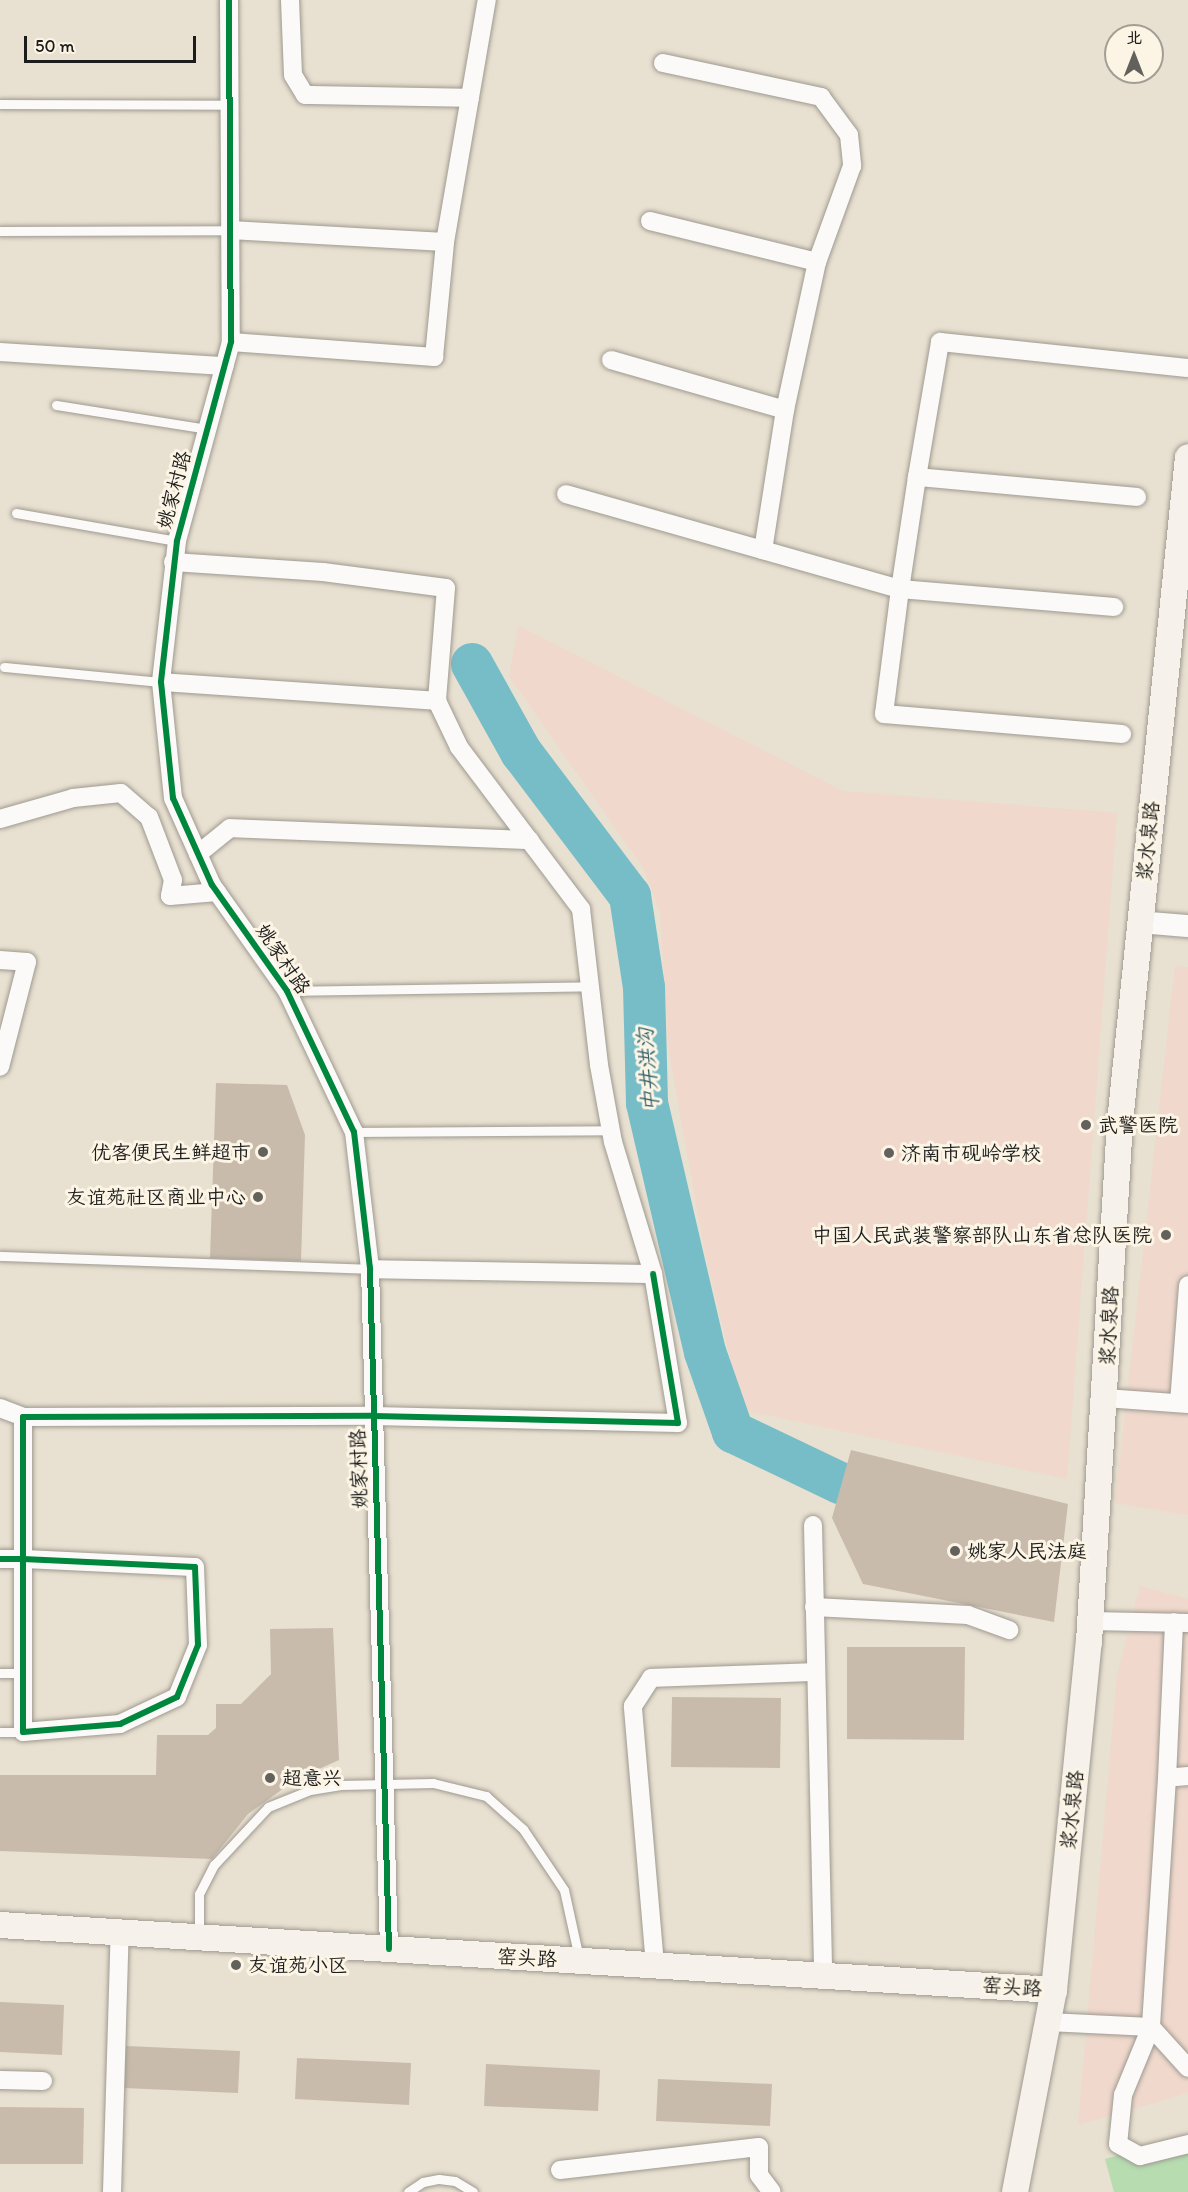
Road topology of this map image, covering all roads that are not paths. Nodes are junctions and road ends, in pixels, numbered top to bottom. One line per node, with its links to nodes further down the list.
1 (229, 0): 7 (street, 姚家村路)
2 (290, 0): 5 (street)
3 (487, 0): 5 (street)
4 (663, 63): 12 (street)
5 (470, 98): 11 (street)
6 (0, 104): 7 (lane)
7 (230, 105): 9 (street, 姚家村路)
8 (650, 222): 12 (street)
9 (230, 230): 10 (lane); 11 (street); 13 (street, 姚家村路)
10 (0, 231)
11 (445, 242): 13 (street)
12 (817, 262): 19 (street)
13 (231, 342): 16 (street, 姚家村路)
14 (0, 352): 16 (street)
15 (611, 360): 19 (street)
16 (225, 366): 20 (street, 姚家村路)
17 (1188, 368): 22 (street)
18 (56, 405): 20 (lane)
19 (785, 410): 27 (street)
20 (207, 429): 26 (street, 姚家村路)
21 (1188, 457): 29 (main road, 浆水泉路)
22 (917, 477): 24 (street); 30 (street)
23 (566, 494): 27 (street)
24 (1137, 497)
25 (16, 513): 26 (lane)
26 (177, 542): 28 (street, 姚家村路)
27 (763, 550): 30 (street)
28 (173, 562): 33 (street, 姚家村路); 34 (street)
29 (1182, 577): 40 (main road, 浆水泉路)
30 (900, 590): 31 (street); 35 (street)
31 (1114, 607)
32 (4, 667): 33 (lane)
33 (161, 682): 34 (street); 38 (street, 姚家村路)
34 (437, 701): 37 (street)
35 (1122, 734)
36 (0, 819): 39 (street)
37 (530, 840): 38 (street); 43 (street)
38 (198, 854): 39 (street, 姚家村路)
39 (216, 892): 44 (street, 姚家村路)
40 (1139, 922): 41 (street); 52 (main road, 浆水泉路)
41 (1188, 926)
42 (0, 960): 45 (street)
43 (591, 986): 44 (lane); 46 (street)
44 (287, 991): 47 (street, 姚家村路)
45 (0, 1067)
46 (610, 1130): 47 (lane); 50 (street)
47 (354, 1132): 49 (street, 姚家村路)
48 (0, 1256): 49 (lane)
49 (370, 1269): 50 (street); 55 (street, 姚家村路)
50 (653, 1274): 55 (street)
51 (1188, 1285): 53 (street)
52 (1105, 1398): 53 (street); 61 (main road, 浆水泉路)
53 (1183, 1404)
54 (0, 1408): 56 (street)
55 (374, 1416): 56 (street); 71 (street, 姚家村路)
56 (23, 1417): 59 (street)
57 (813, 1525): 60 (street)
58 (0, 1559): 59 (street)
59 (23, 1559): 66 (street); 68 (street)
60 (814, 1607): 63 (street); 64 (street)
61 (1090, 1621): 62 (street); 79 (main road, 浆水泉路)
62 (1181, 1623): 70 (street)
63 (1008, 1630)
64 (816, 1672): 77 (street); 78 (street)
65 (0, 1673): 66 (lane)
66 (23, 1674): 68 (street)
67 (0, 1732): 68 (lane)
68 (23, 1732)
69 (1188, 1776): 70 (street)
70 (1167, 1778): 81 (street)
71 (384, 1783): 74 (lane); 75 (street, 姚家村路); 76 (lane)
72 (0, 1925): 73 (main road, 窑头路)
73 (120, 1930): 74 (main road, 窑头路); 87 (street)
74 (200, 1936): 75 (main road, 窑头路)
75 (389, 1949): 76 (main road, 窑头路)
76 (580, 1961): 77 (main road, 窑头路)
77 (655, 1965): 78 (main road, 窑头路)
78 (823, 1976): 79 (main road, 窑头路)
79 (1054, 1990): 80 (main road, 浆水泉路)
80 (1047, 2022): 81 (street); 91 (main road, 浆水泉路)
81 (1150, 2026): 82 (street); 85 (street)
82 (1188, 2068)
83 (0, 2080): 84 (street)
84 (44, 2081)
85 (1188, 2144)
86 (560, 2170): 90 (street)
87 (112, 2192)
88 (408, 2192): 89 (lane)
89 (473, 2192)
90 (772, 2192)
91 (1015, 2192)

